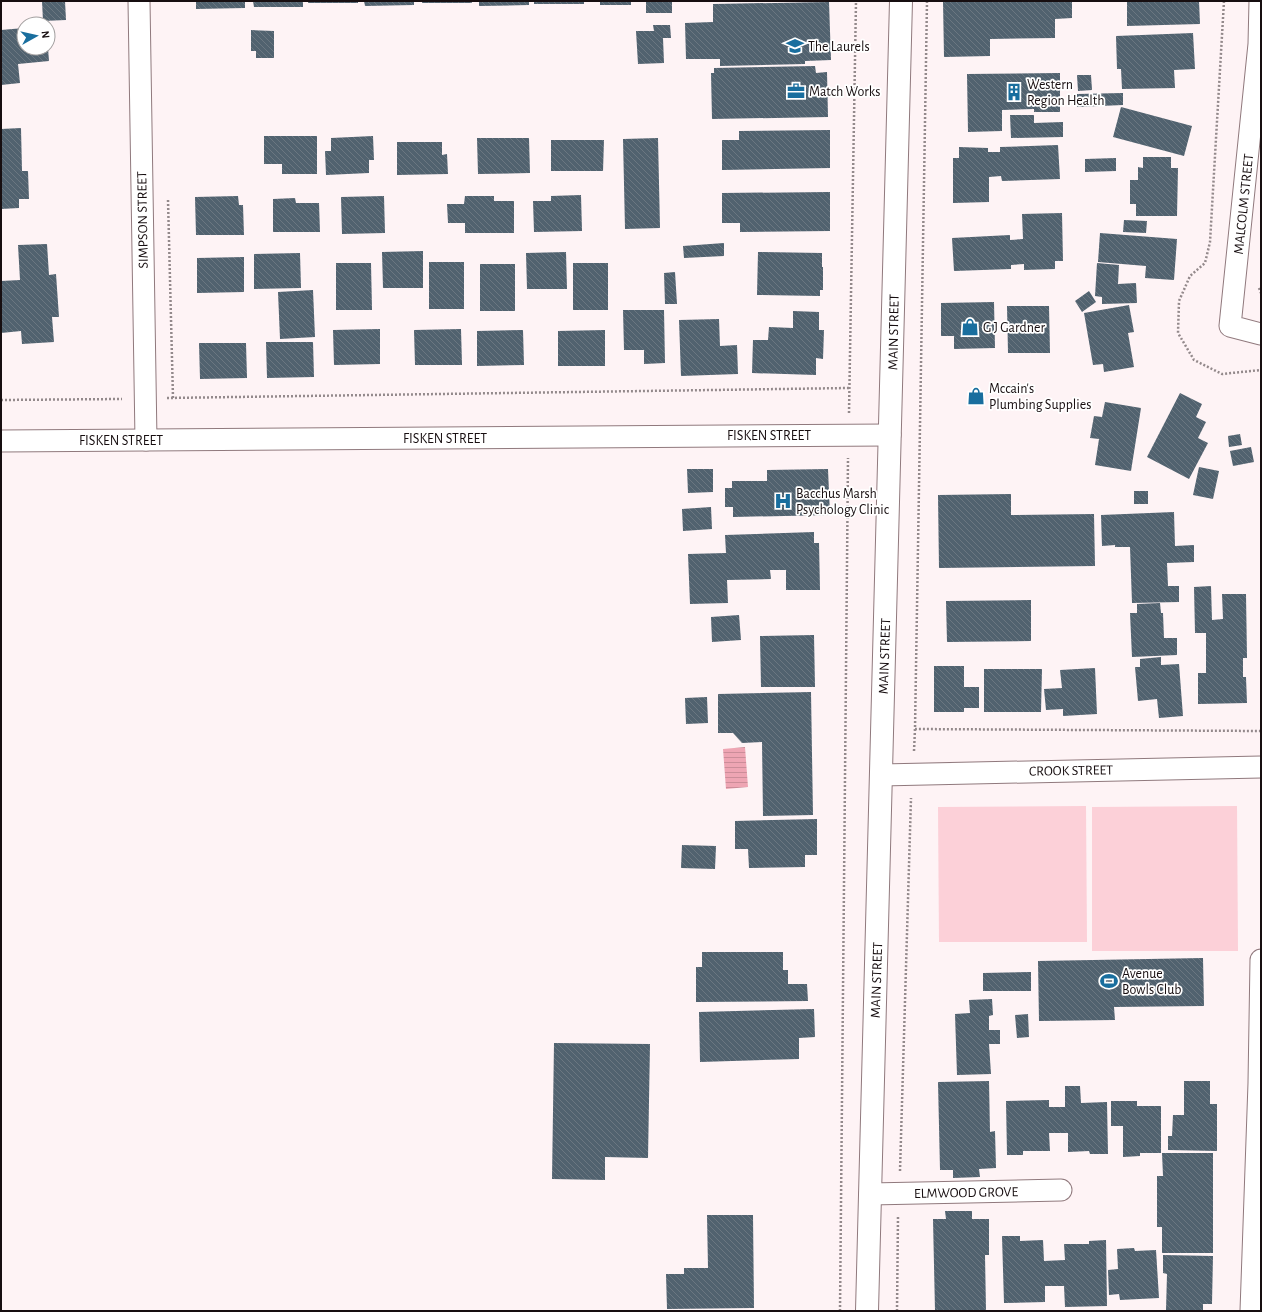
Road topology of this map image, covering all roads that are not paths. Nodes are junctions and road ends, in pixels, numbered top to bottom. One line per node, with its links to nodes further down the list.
1 (139, 1): 7 (street, SIMPSON STREET)
2 (901, 1): 6 (main road, MAIN STREET)
3 (1260, 1): 4 (street, MALCOLM STREET)
4 (1260, 44): 5 (street, MALCOLM STREET)
5 (1261, 334)
6 (890, 434): 7 (street, FISKEN STREET); 10 (main road, MAIN STREET)
7 (146, 440): 8 (street, FISKEN STREET)
8 (1, 441)
9 (1261, 767): 10 (street, CROOK STREET)
10 (881, 775): 13 (main road, MAIN STREET)
11 (1261, 960): 15 (street)
12 (1061, 1190): 13 (street, ELMWOOD GROVE)
13 (870, 1194): 14 (main road, MAIN STREET)
14 (867, 1311)
15 (1251, 1311)

